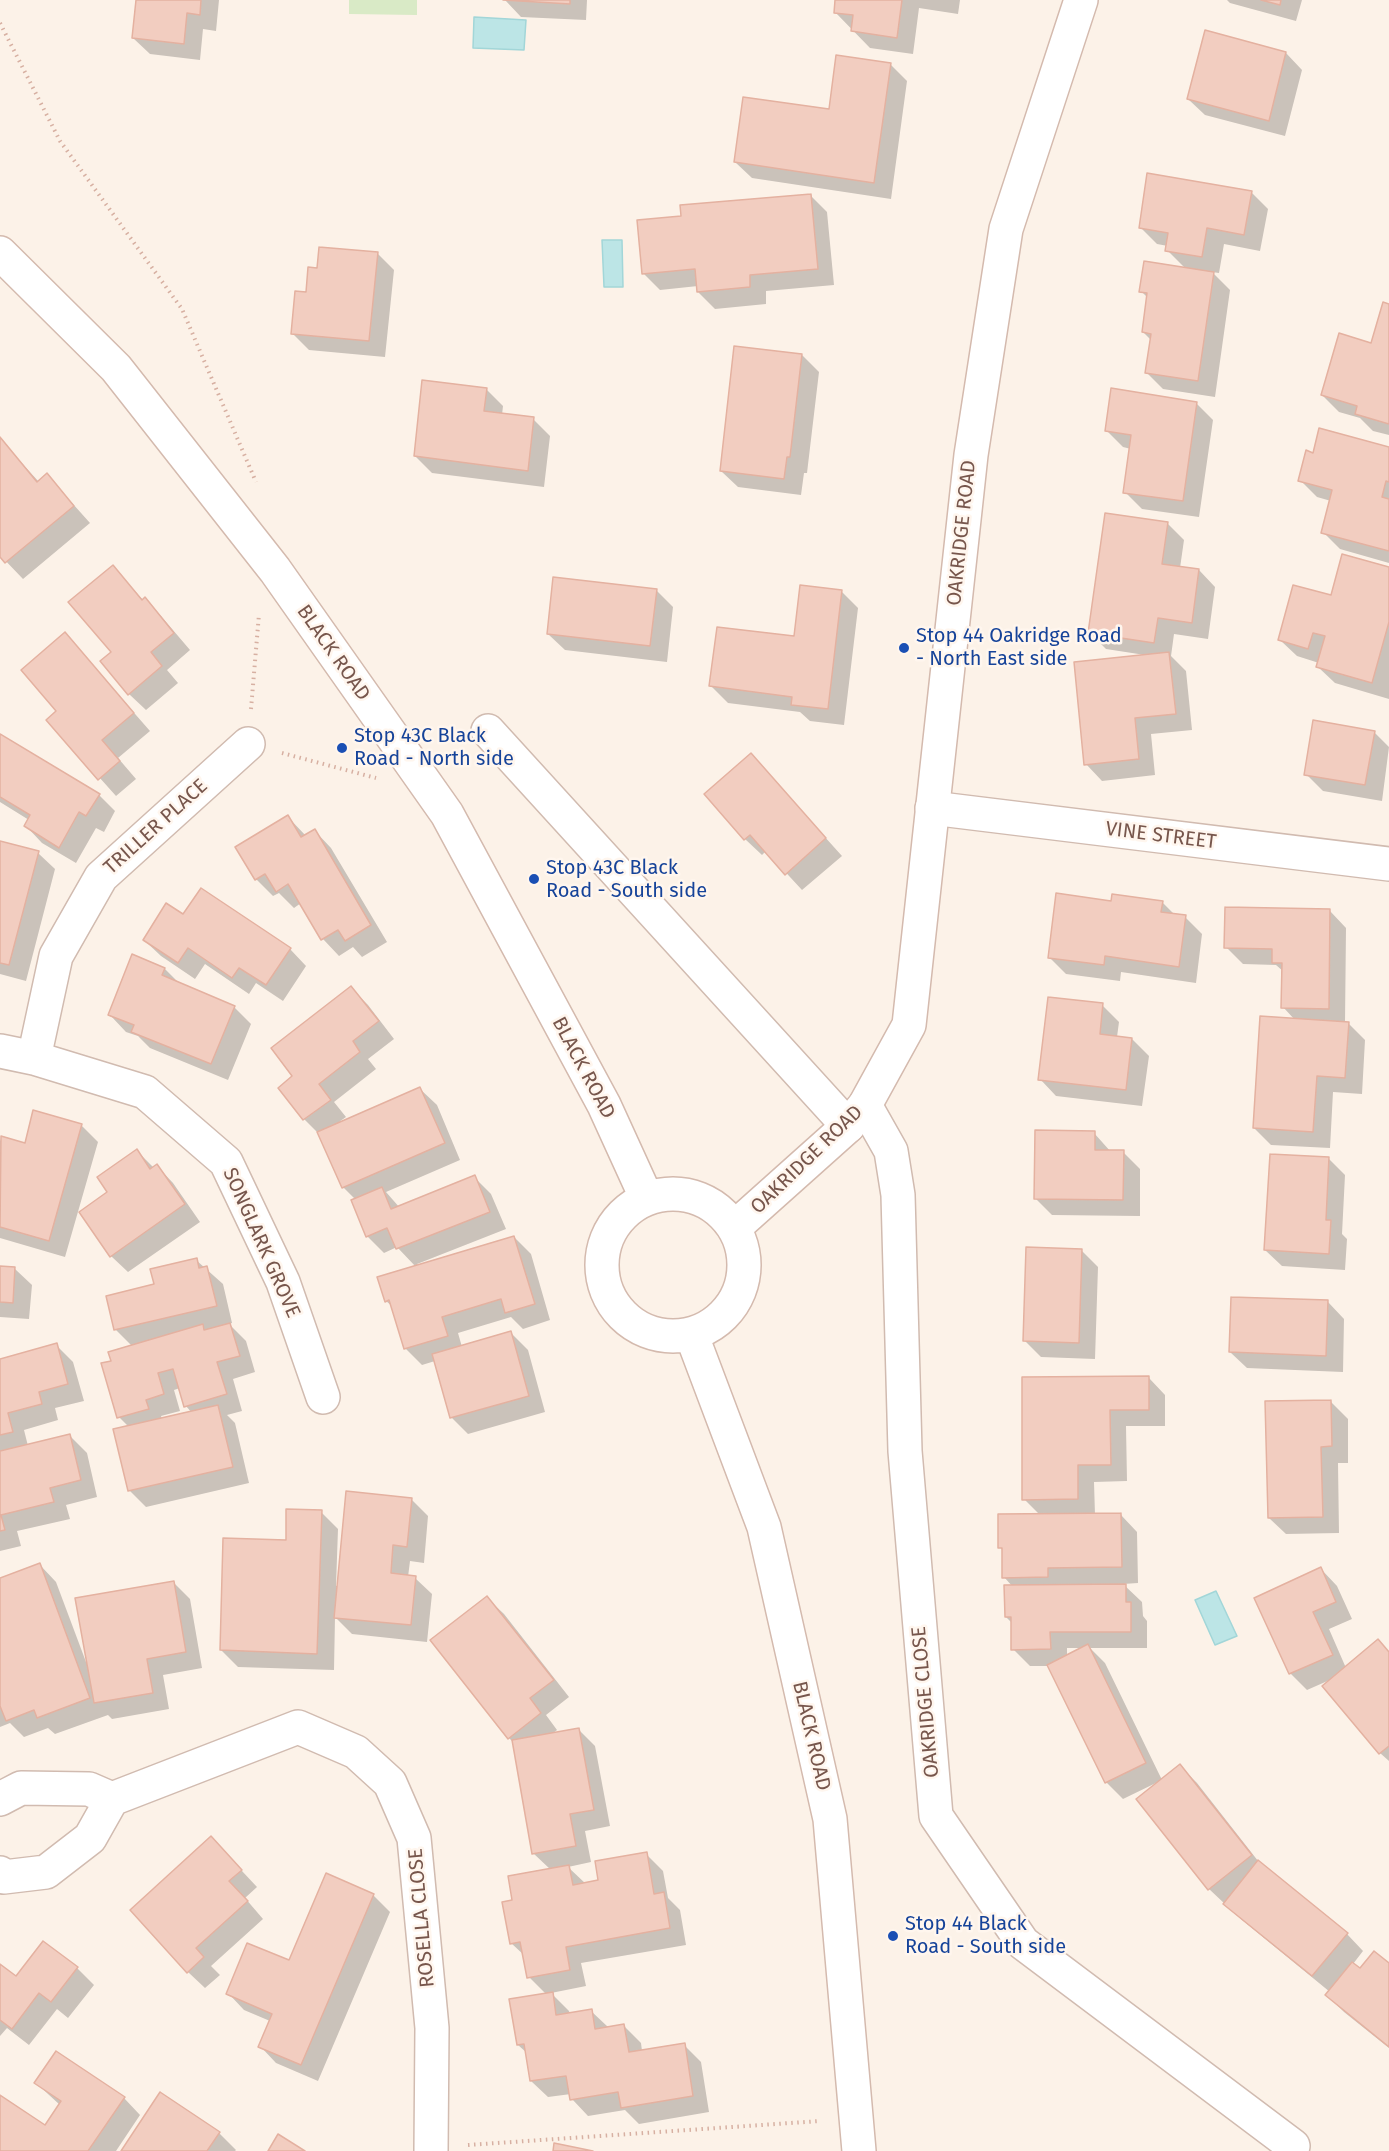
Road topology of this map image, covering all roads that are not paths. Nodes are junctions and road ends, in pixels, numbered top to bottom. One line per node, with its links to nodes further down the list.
1 (1081, 0): 5 (street, OAKRIDGE ROAD)
2 (0, 253): 10 (street, BLACK ROAD)
3 (488, 731): 9 (street)
4 (248, 744): 8 (street, TRILLER PLACE)
5 (932, 808): 6 (street, VINE STREET); 9 (street, OAKRIDGE ROAD)
6 (1389, 864)
7 (0, 1051): 8 (street, SONGLARK GROVE)
8 (34, 1058): 13 (street, SONGLARK GROVE)
9 (856, 1115): 11 (street, OAKRIDGE ROAD); 17 (street, OAKRIDGE CLOSE)
10 (646, 1197): 11 (street); 12 (street)
11 (735, 1227): 12 (street)
12 (692, 1336): 19 (street, BLACK ROAD)
13 (323, 1396)
14 (0, 1799): 15 (street)
15 (112, 1799): 16 (street); 18 (street, ROSELLA CLOSE)
16 (0, 1873)
17 (1293, 2146)
18 (431, 2150)
19 (859, 2151)

